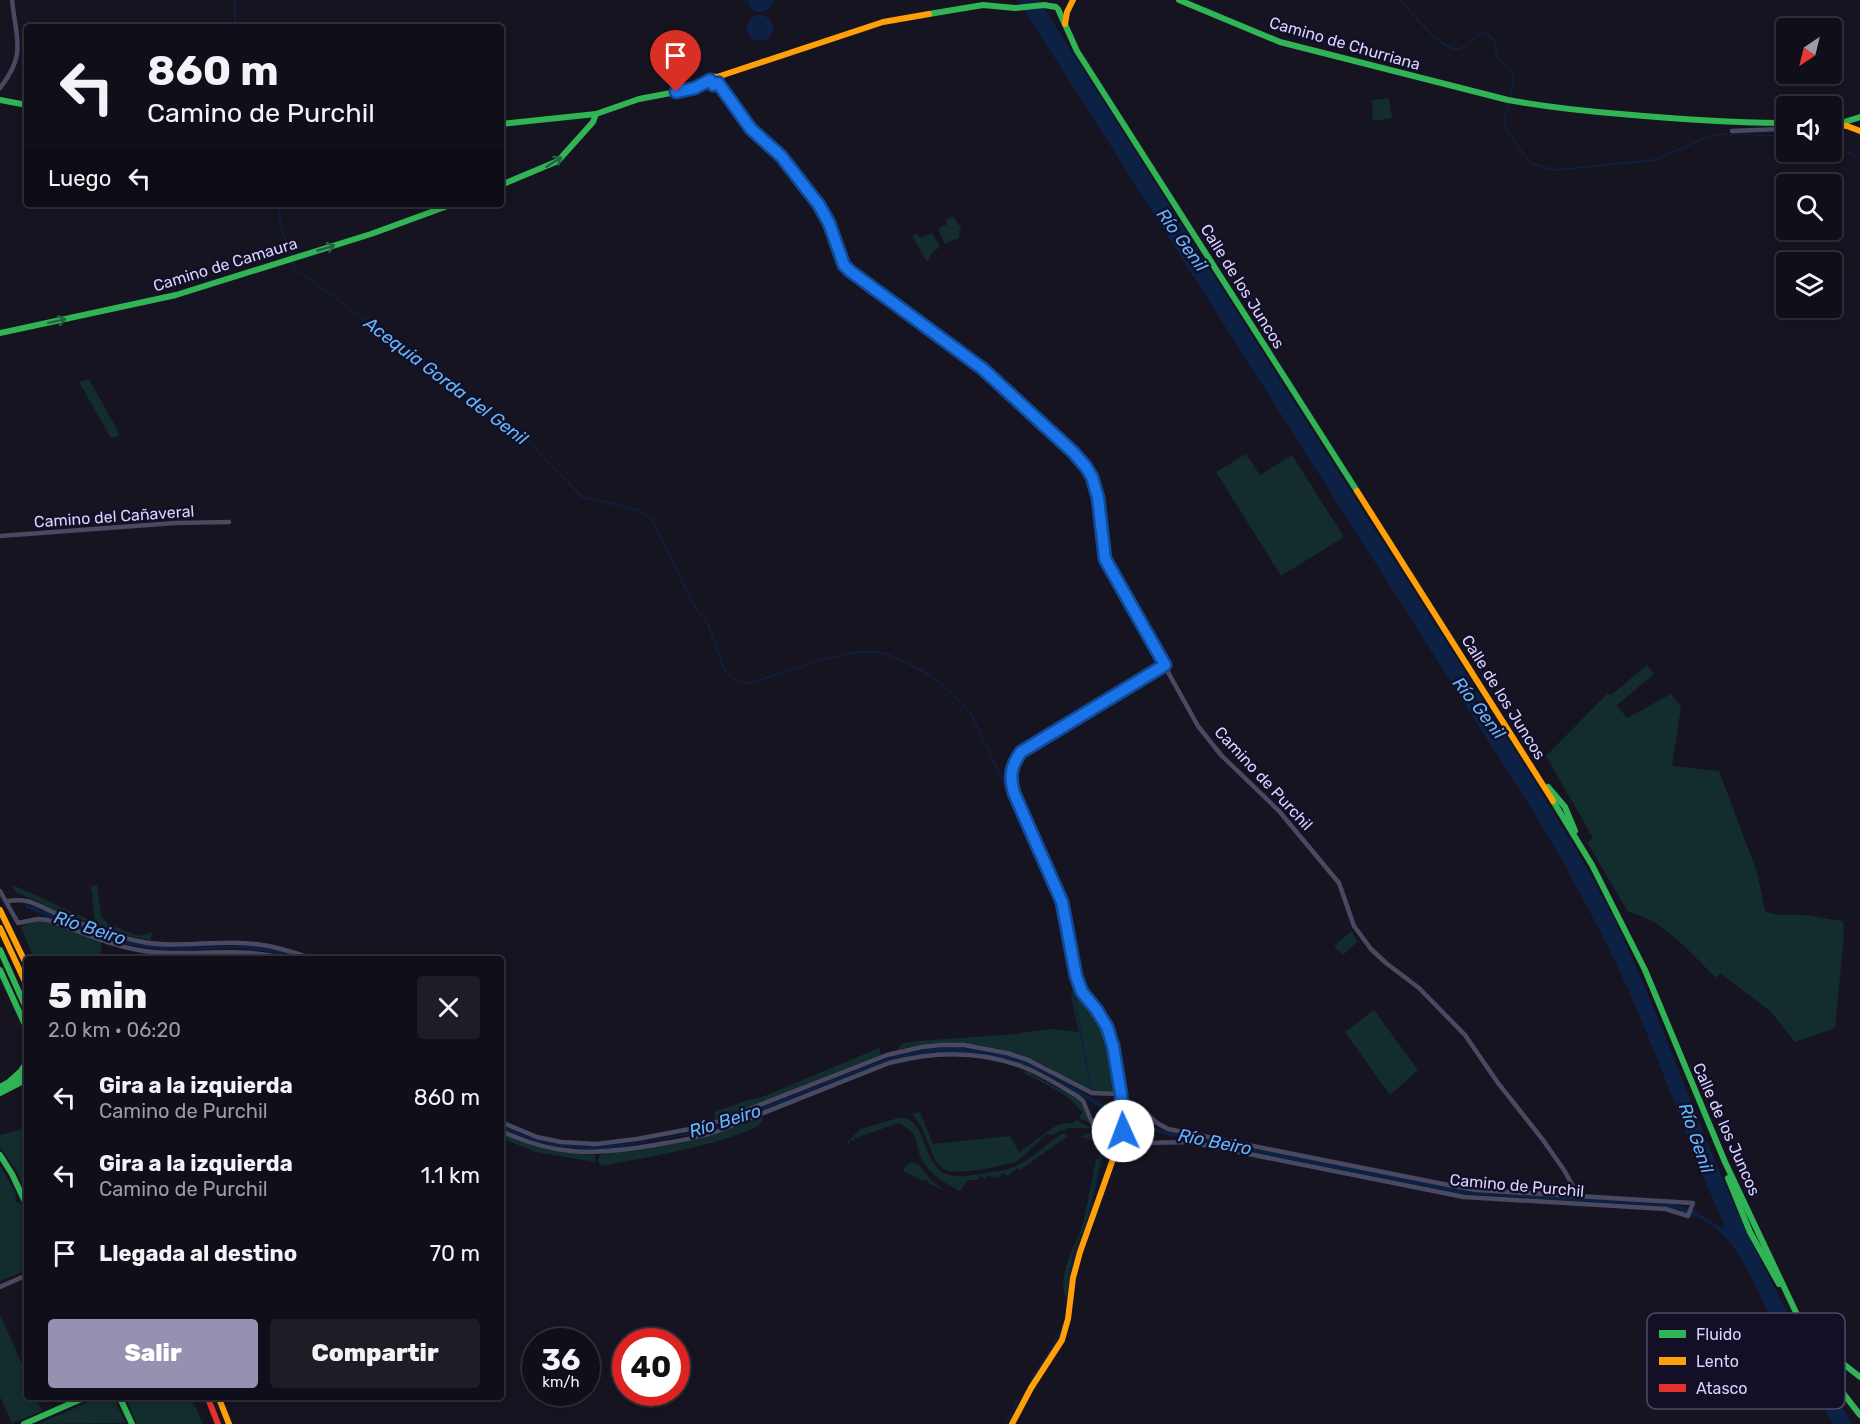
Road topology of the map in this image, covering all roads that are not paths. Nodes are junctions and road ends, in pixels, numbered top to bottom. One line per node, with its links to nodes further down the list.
1 (12, 0): 8 (street)
2 (1072, 0): 5 (main road)
3 (1179, 0): 14 (main road, Camino de Churriana)
4 (1055, 4): 5 (main road); 6 (main road, Calle de los Juncos); 7 (main road)
5 (1068, 9): 6 (main road)
6 (1065, 25): 56 (main road, Calle de los Juncos)
7 (715, 82): 11 (main road); 25 (street, Camino de Purchil)
8 (0, 88)
9 (0, 100): 10 (main road)
10 (24, 104)
11 (596, 114): 15 (main road); 20 (main road, one-way to 11)
12 (1859, 117): 13 (main road); 18 (main road)
13 (1842, 122)
14 (1776, 123)
15 (504, 124)
16 (1842, 126): 18 (main road)
17 (1776, 129): 19 (street)
18 (1858, 129)
19 (1731, 131)
20 (504, 184)
21 (445, 207): 22 (main road, Camino de Camaura, one-way to 21)
22 (0, 333)
23 (229, 522): 24 (street, Camino del Cañaveral)
24 (0, 536)
25 (1165, 665): 44 (main road); 52 (street, Camino de Purchil)
26 (0, 891): 27 (street)
27 (7, 901): 31 (street); 32 (street)
28 (0, 910): 33 (main road)
29 (0, 928): 35 (main road)
30 (0, 950): 36 (main road)
31 (267, 956)
32 (305, 956)
33 (24, 960)
34 (0, 970): 37 (main road)
35 (24, 980)
36 (24, 1003)
37 (24, 1022)
38 (24, 1066): 40 (main road)
39 (24, 1074): 40 (main road)
40 (10, 1081): 42 (main road)
41 (24, 1081): 43 (main road)
42 (0, 1087)
43 (0, 1093)
44 (1121, 1098): 45 (street); 46 (main road); 52 (street)
45 (504, 1123)
46 (1123, 1131): 48 (main road); 49 (main road)
47 (504, 1132): 48 (street)
48 (1116, 1137): 50 (main road)
49 (1131, 1140): 50 (main road); 52 (street, Camino de Purchil)
50 (1120, 1146): 69 (main road)
51 (0, 1155): 53 (main road)
52 (1578, 1195)
53 (24, 1199)
54 (24, 1276): 55 (street)
55 (0, 1287)
56 (1797, 1313)
57 (1845, 1365): 58 (main road)
58 (1860, 1377)
59 (1845, 1395): 64 (main road)
60 (79, 1400): 65 (main road)
61 (121, 1400): 66 (main road)
62 (209, 1400): 67 (main road)
63 (220, 1400): 68 (main road)
64 (1860, 1414)
65 (24, 1424)
66 (132, 1424)
67 (218, 1424)
68 (229, 1424)
69 (1012, 1424)

